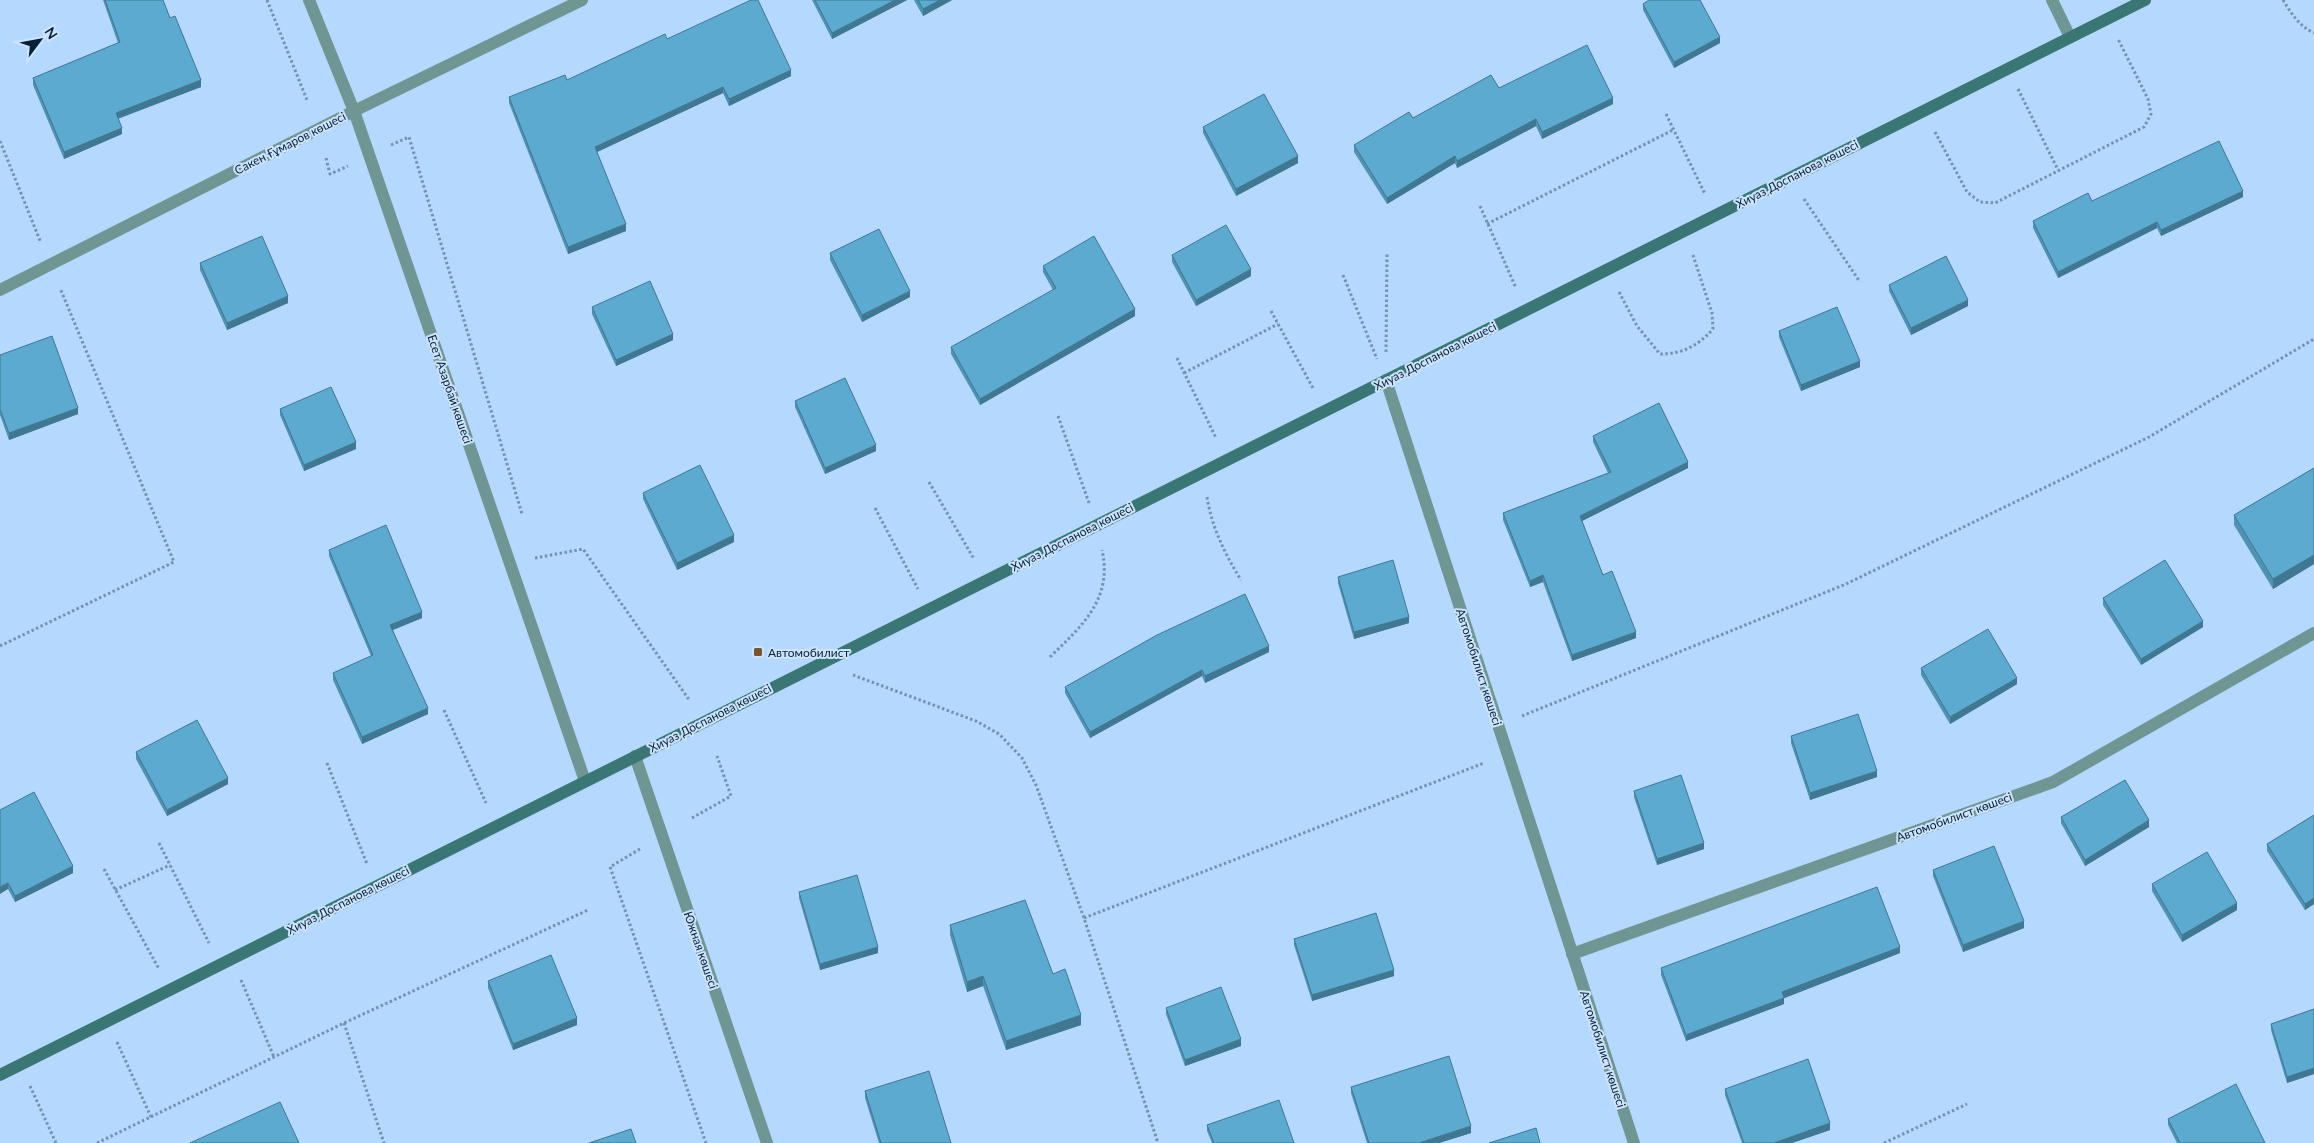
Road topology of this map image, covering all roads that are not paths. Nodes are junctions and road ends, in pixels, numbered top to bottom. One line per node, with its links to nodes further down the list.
1 (309, 0): 6 (street, Есет Азарбай көшесі)
2 (582, 0): 6 (street, Сакен Ғұмаров көшесі)
3 (2052, 0): 5 (street)
4 (2145, 0): 5 (main road, Хиуаз Доспанова көшесі)
5 (2070, 37): 8 (main road, Хиуаз Доспанова көшесі)
6 (354, 111): 7 (street, Сакен Ғұмаров көшесі); 11 (street, Есет Азарбай көшесі)
7 (0, 290)
8 (1386, 380): 10 (main road, Хиуаз Доспанова көшесі); 12 (street, Автомобилист көшесі)
9 (2314, 634): 12 (street, Автомобилист көшесі)
10 (635, 756): 11 (main road, Хиуаз Доспанова көшесі); 14 (street, Южная көшесі)
11 (585, 781): 13 (main road, Хиуаз Доспанова көшесі)
12 (1572, 954): 15 (street, Автомобилист көшесі)
13 (0, 1074)
14 (767, 1143)
15 (1634, 1143)

